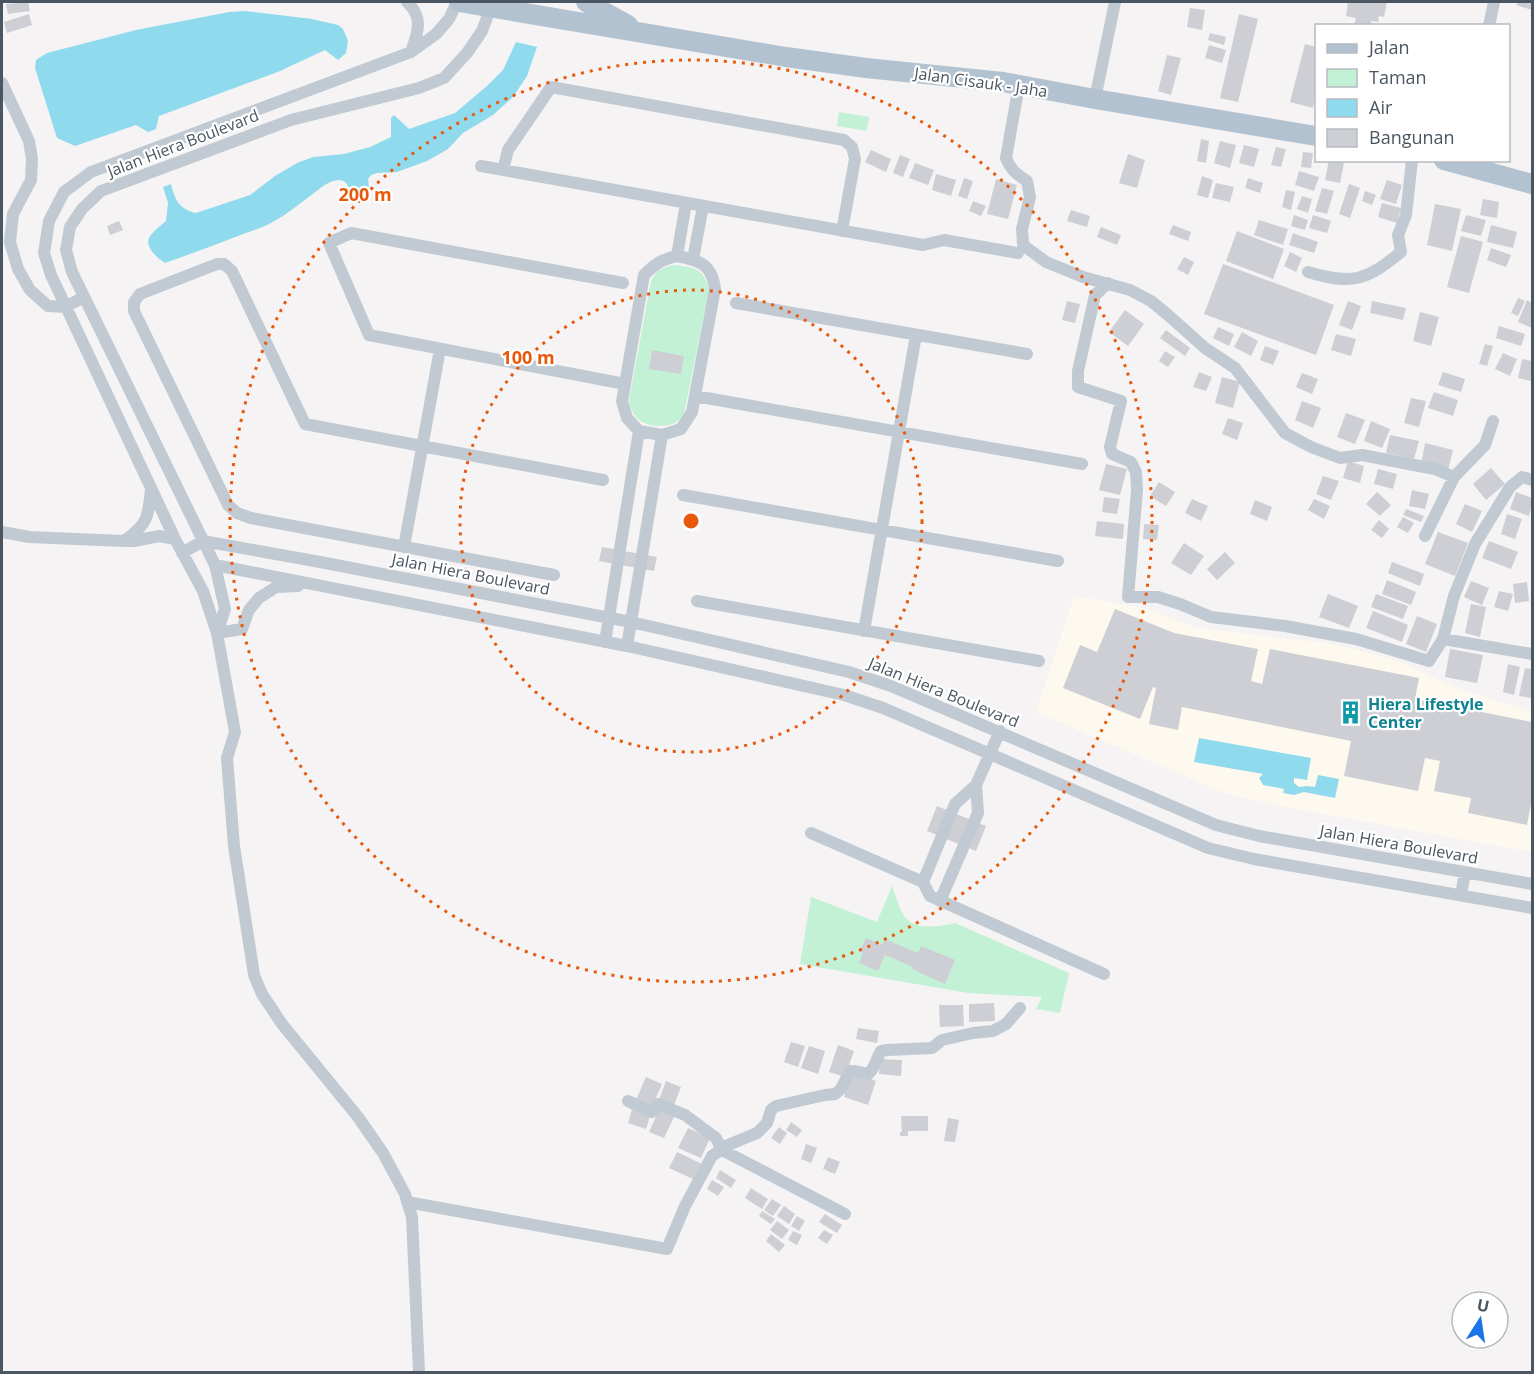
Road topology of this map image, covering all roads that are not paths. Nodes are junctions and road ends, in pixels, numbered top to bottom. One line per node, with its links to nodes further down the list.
1 (407, 2): 9 (street)
2 (458, 2): 6 (main road, Jalan Cisauk - Jaha); 9 (street, Jalan Hiera Boulevard)
3 (586, 2): 8 (main road)
4 (1115, 2): 12 (street)
5 (1494, 2): 7 (street)
6 (490, 7): 8 (main road, Jalan Cisauk - Jaha); 28 (street, Jalan Hiera Boulevard)
7 (1489, 24)
8 (644, 33): 11 (main road, Jalan Cisauk - Jaha)
9 (411, 52): 30 (street, Jalan Hiera Boulevard)
10 (2, 83): 30 (street)
11 (1019, 85): 12 (main road, Jalan Cisauk - Jaha); 27 (street)
12 (1095, 99): 13 (main road, Jalan Cisauk - Jaha)
13 (1315, 136)
14 (1412, 162): 25 (street)
15 (1464, 163): 18 (main road)
16 (481, 166): 17 (street)
17 (503, 170): 19 (street); 21 (street)
18 (1533, 184)
19 (686, 203): 20 (street); 23 (street)
20 (703, 206): 21 (street); 24 (street)
21 (842, 231): 22 (street)
22 (1018, 253)
23 (677, 256): 24 (street); 34 (street)
24 (693, 259): 35 (street)
25 (1308, 272)
26 (623, 283): 32 (street)
27 (1108, 283): 42 (street); 67 (street)
28 (84, 297): 30 (street); 53 (street, Jalan Hiera Boulevard)
29 (736, 303): 31 (street)
30 (65, 307): 45 (street, Jalan Hiera Boulevard)
31 (916, 335): 33 (street); 38 (street)
32 (440, 349): 34 (street); 40 (street)
33 (1027, 354)
34 (625, 384): 37 (street)
35 (695, 396): 38 (street); 39 (street)
36 (1493, 421): 42 (street)
37 (639, 431): 39 (street); 51 (street)
38 (899, 432): 41 (street); 47 (street)
39 (662, 435): 54 (street)
40 (422, 446): 43 (street); 55 (street); 55 (street)
41 (1082, 464)
42 (1454, 477): 49 (street)
43 (603, 480)
44 (1533, 480): 67 (street)
45 (151, 489): 50 (street, Jalan Hiera Boulevard); 52 (street)
46 (683, 495): 47 (street)
47 (882, 530): 57 (street); 65 (street)
48 (2, 532): 52 (street)
49 (1425, 536)
50 (175, 539): 52 (street); 56 (street, Jalan Hiera Boulevard)
51 (622, 539): 54 (street); 63 (street)
52 (124, 541)
53 (203, 541): 56 (street); 58 (street); 63 (street, Jalan Hiera Boulevard)
54 (644, 543): 64 (street)
55 (404, 547): 59 (street)
56 (182, 553): 60 (street, Jalan Hiera Boulevard)
57 (1058, 561)
58 (215, 565): 60 (street); 61 (street); 66 (street)
59 (554, 575)
60 (195, 576): 66 (street, Jalan Hiera Boulevard)
61 (317, 585): 66 (street); 68 (street)
62 (697, 601): 65 (street)
63 (609, 618): 64 (street, Jalan Hiera Boulevard); 68 (street)
64 (631, 622): 69 (street); 72 (street, Jalan Hiera Boulevard)
65 (864, 630): 71 (street)
66 (217, 633): 86 (street, Jalan Hiera Boulevard)
67 (1443, 639): 70 (street)
68 (605, 642): 69 (street)
69 (627, 646): 73 (street)
70 (1533, 654)
71 (1039, 661)
72 (1000, 731): 73 (street); 76 (street, Jalan Hiera Boulevard)
73 (990, 753): 74 (street); 79 (street)
74 (976, 785): 77 (street); 80 (street)
75 (812, 833): 77 (street)
76 (1465, 872): 78 (street, Jalan Hiera Boulevard); 79 (street)
77 (923, 882): 80 (street)
78 (1533, 884)
79 (1461, 896): 81 (street)
80 (940, 901): 82 (street)
81 (1533, 908)
82 (1104, 974)
83 (1020, 1008): 85 (street)
84 (628, 1101): 85 (street)
85 (722, 1150): 86 (street); 87 (street)
86 (407, 1202): 88 (street, Jalan Hiera Boulevard)
87 (845, 1214)
88 (419, 1372)

